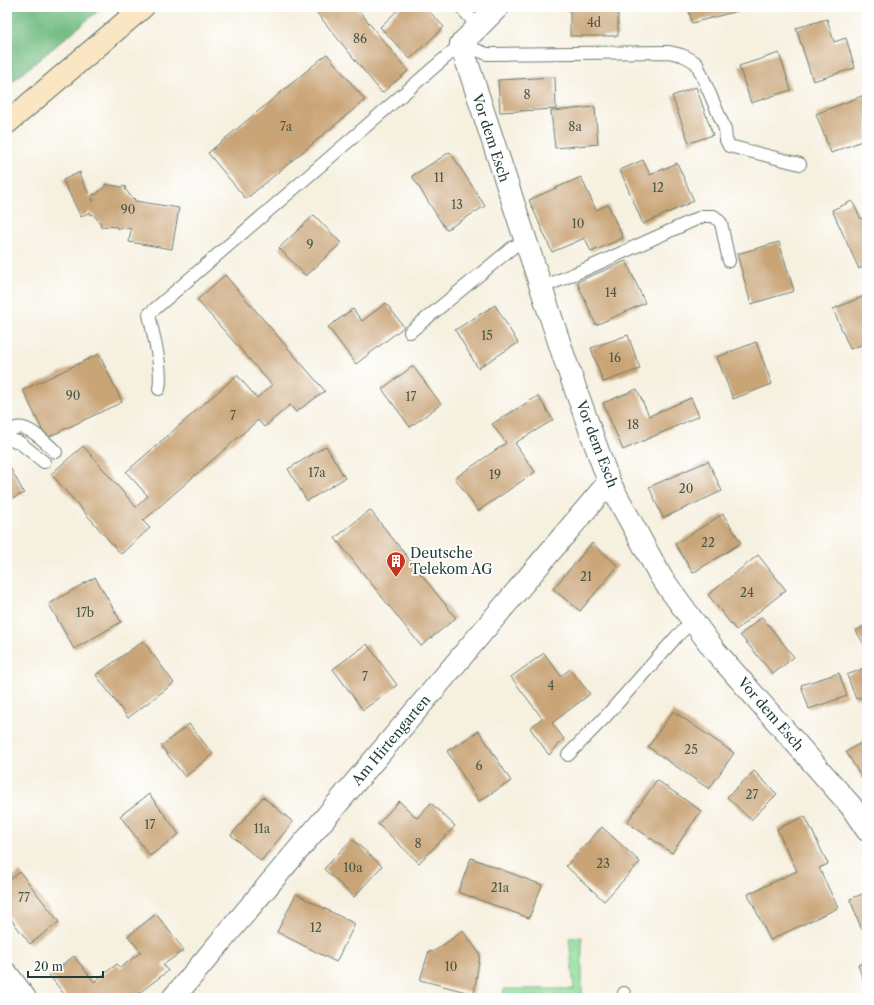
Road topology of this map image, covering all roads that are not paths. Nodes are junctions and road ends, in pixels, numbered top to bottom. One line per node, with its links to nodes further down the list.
1 (143, 7): 6 (main road)
2 (461, 7): 4 (lane)
3 (498, 7): 4 (street)
4 (478, 27): 5 (street)
5 (461, 44): 7 (lane); 8 (street, Vor dem Esch); 12 (lane)
6 (7, 123)
7 (800, 164)
8 (526, 242): 10 (street, Vor dem Esch); 11 (lane)
9 (729, 261): 10 (lane)
10 (541, 288): 17 (street, Vor dem Esch)
11 (410, 332)
12 (159, 389)
13 (7, 432): 15 (lane)
14 (7, 439): 16 (lane)
15 (56, 452)
16 (44, 462)
17 (609, 482): 18 (street, Vor dem Esch); 23 (street, Am Hirtengarten)
18 (693, 621): 19 (lane); 20 (street, Vor dem Esch)
19 (568, 755)
20 (867, 830)
21 (7, 974): 22 (street)
22 (25, 998)
23 (173, 998)

